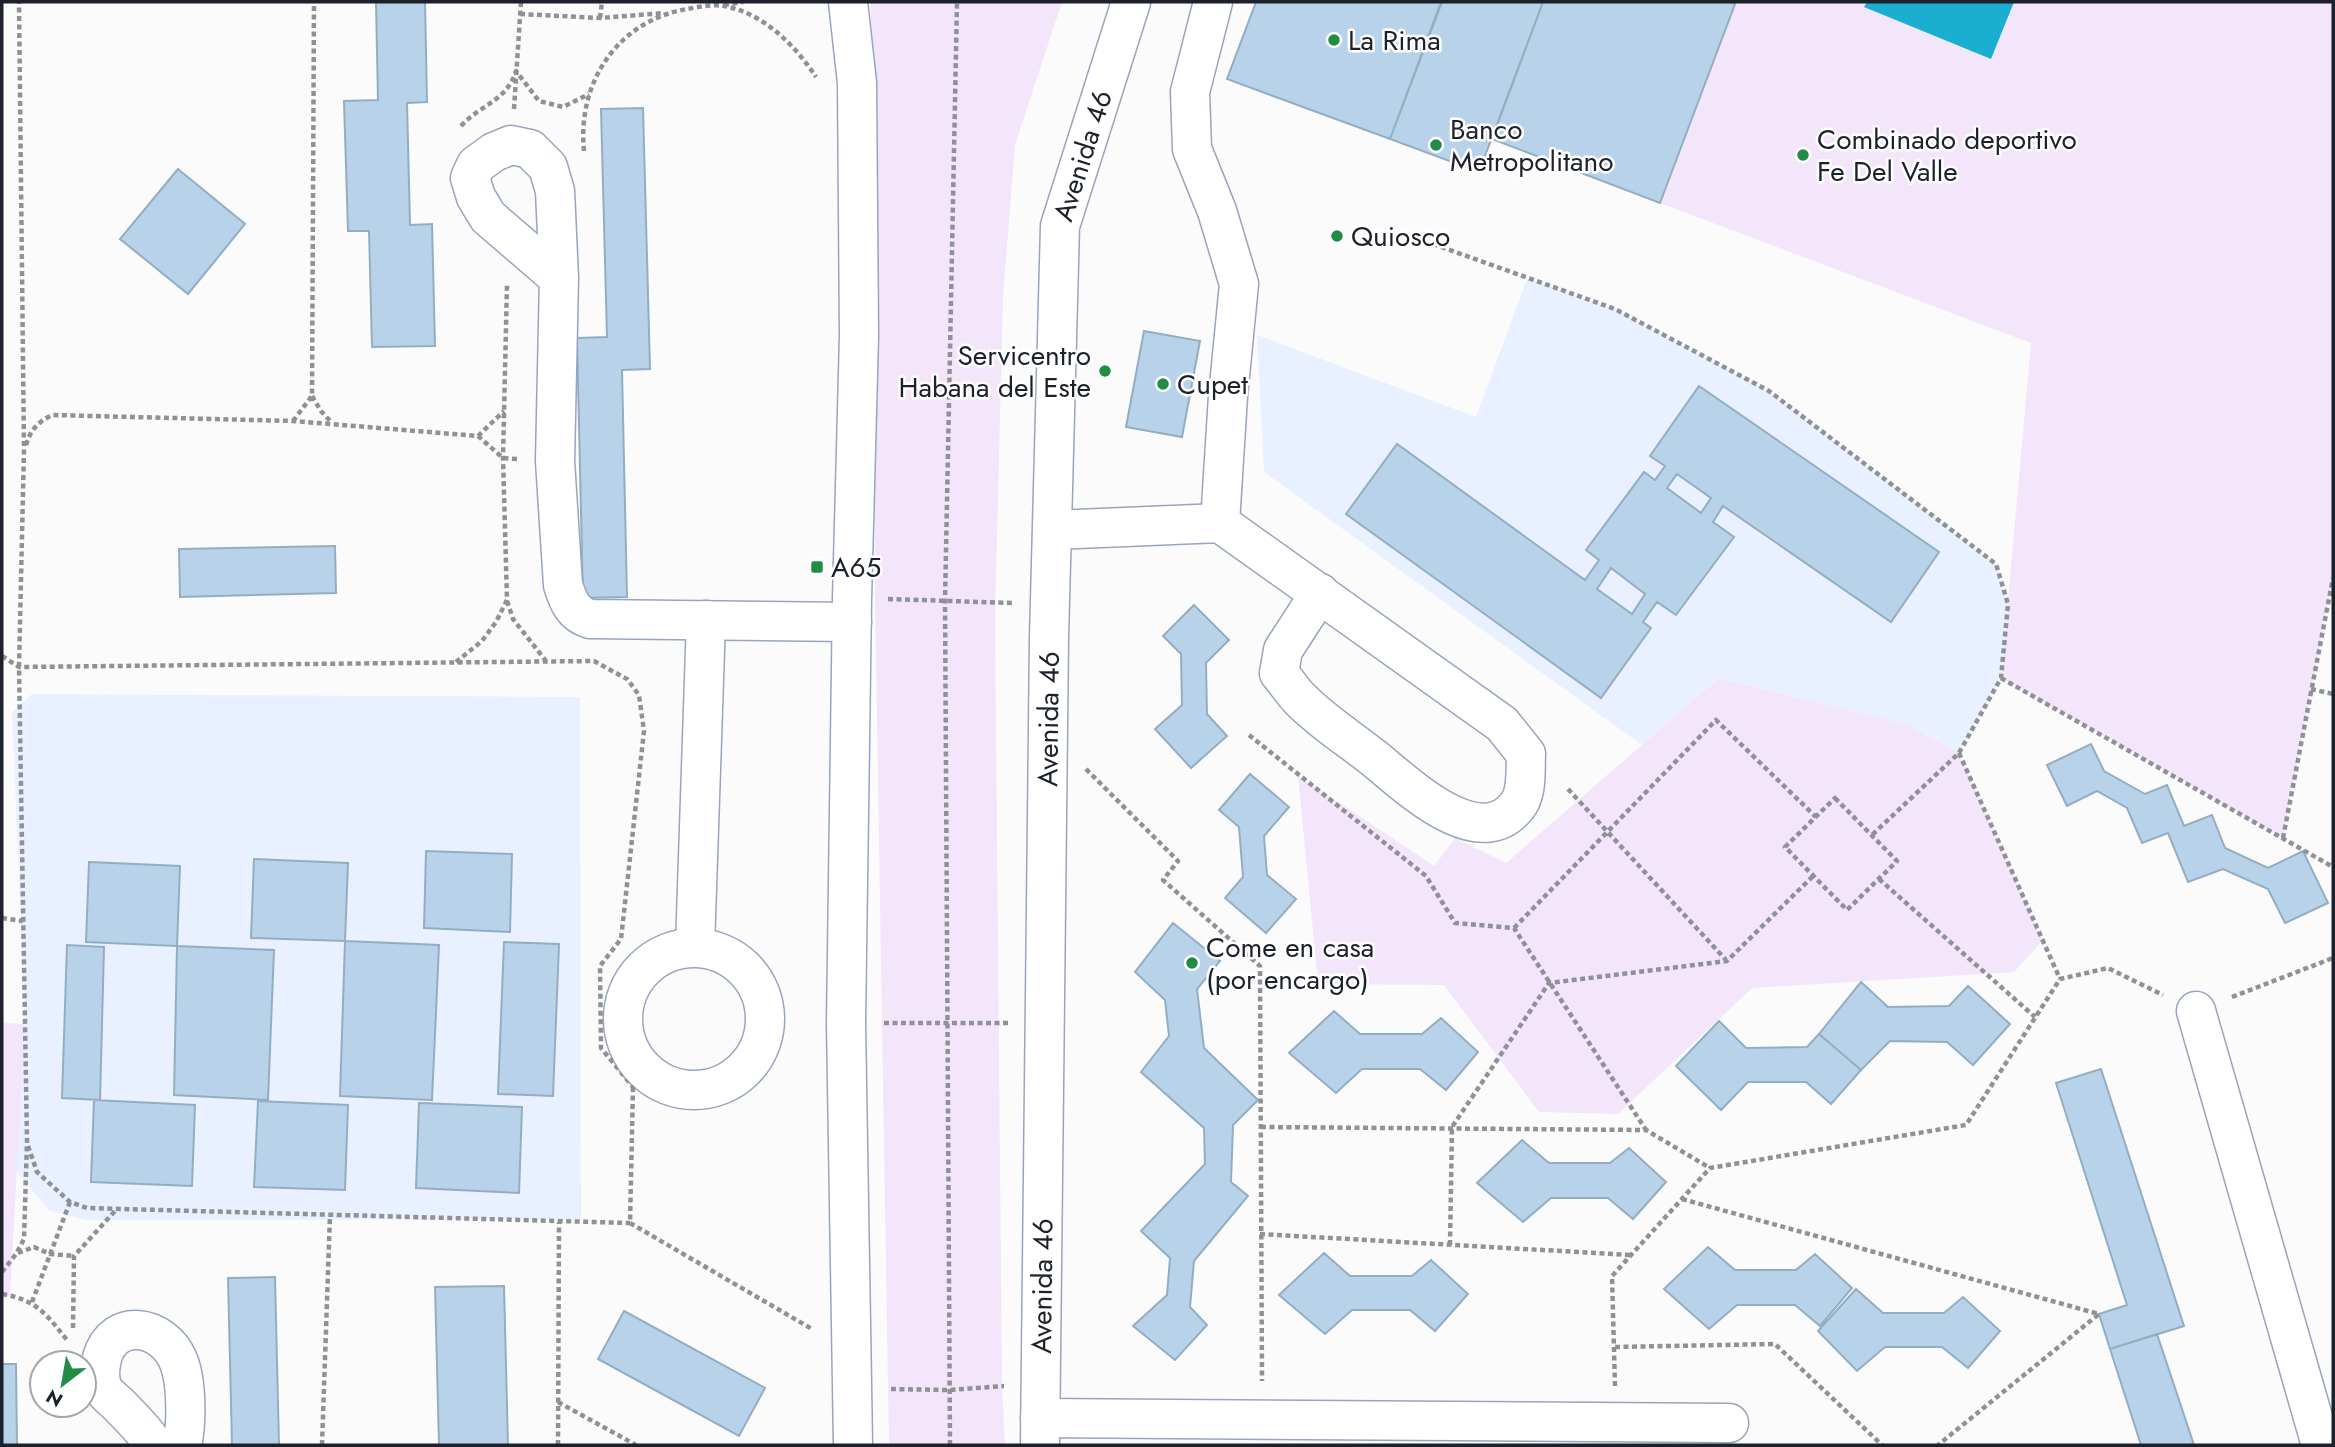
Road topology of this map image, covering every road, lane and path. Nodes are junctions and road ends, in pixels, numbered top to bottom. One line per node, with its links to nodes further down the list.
1 (19, 2): 28 (path)
2 (314, 2): 23 (path)
3 (521, 2): 12 (path)
4 (602, 2): 13 (path)
5 (743, 2): 10 (path)
6 (848, 2): 15 (street)
7 (957, 2): 36 (path)
8 (1131, 2): 32 (street, Avenida 46)
9 (1213, 2): 31 (street)
10 (724, 6): 11 (path); 15 (path)
11 (665, 12): 13 (path); 16 (path)
12 (520, 14): 13 (path); 14 (path)
13 (600, 18)
14 (516, 71): 16 (path); 17 (path); 18 (path)
15 (857, 83): 38 (street)
16 (589, 94): 19 (path)
17 (459, 128)
18 (511, 145): 22 (street); 22 (street)
19 (584, 154)
20 (1433, 244): 44 (path)
21 (508, 278): 24 (path)
22 (559, 278): 30 (street)
23 (312, 396): 25 (path); 26 (path)
24 (504, 411): 27 (path); 29 (path)
25 (293, 421): 26 (path); 28 (path)
26 (333, 424): 27 (path)
27 (478, 436): 29 (path)
28 (24, 449): 43 (path)
29 (503, 457): 30 (path); 35 (path)
30 (555, 461): 39 (street)
31 (1220, 523): 32 (street); 34 (street)
32 (1053, 530): 37 (street, Avenida 46)
33 (2333, 578): 45 (path)
34 (1320, 593): 34 (street)
35 (507, 600): 41 (path); 42 (path)
36 (945, 601): 37 (path); 38 (path); 70 (path)
37 (1051, 604): 47 (street, Avenida 46)
38 (852, 610): 39 (street); 68 (street)
39 (706, 620): 61 (street)
40 (2, 656): 43 (path)
41 (547, 661): 42 (path); 71 (path)
42 (456, 662): 43 (path)
43 (19, 667): 59 (path)
44 (2001, 678): 49 (path); 54 (path)
45 (2311, 689): 46 (path); 54 (path)
46 (2333, 694)
47 (1048, 731): 69 (street, Avenida 46); 72 (path)
48 (1249, 735): 60 (path)
49 (1959, 753): 53 (path); 64 (path)
50 (1568, 789): 52 (path)
51 (1816, 817): 52 (path); 53 (path); 56 (path)
52 (1608, 832): 60 (path); 63 (path)
53 (1872, 835): 57 (path)
54 (2283, 838): 55 (path)
55 (2333, 867)
56 (1814, 876): 57 (path); 63 (path)
57 (1879, 879): 67 (path)
58 (2, 918): 59 (path)
59 (23, 921): 75 (path)
60 (1514, 928): 65 (path)
61 (695, 947): 71 (street); 71 (street)
62 (2333, 958): 66 (path)
63 (1727, 961): 65 (path)
64 (2060, 979): 66 (path); 67 (path)
65 (1549, 983): 73 (path); 74 (path)
66 (2196, 1011): 110 (street)
67 (2035, 1017): 76 (path)
68 (846, 1023): 70 (path); 93 (street)
69 (1044, 1023): 70 (path); 97 (street, Avenida 46)
70 (947, 1024): 95 (path)
71 (645, 1084): 82 (path)
72 (1261, 1127): 73 (path); 83 (path)
73 (1452, 1127): 74 (path); 84 (path)
74 (1646, 1130): 76 (path)
75 (27, 1142): 78 (path); 85 (path)
76 (1710, 1168): 77 (path)
77 (1682, 1199): 87 (path); 109 (path)
78 (70, 1202): 79 (path); 86 (path)
79 (116, 1209): 80 (path); 88 (path)
80 (330, 1215): 81 (path); 103 (path)
81 (559, 1222): 82 (path); 96 (path)
82 (629, 1223): 93 (path)
83 (1260, 1234): 84 (path); 98 (path)
84 (1450, 1245): 87 (path)
85 (16, 1254): 86 (path); 89 (path)
86 (50, 1254): 88 (path); 91 (path)
87 (1631, 1255): 92 (path)
88 (74, 1256): 91 (path)
89 (2, 1272)
90 (2, 1294): 91 (path)
91 (32, 1302)
92 (1615, 1348): 99 (path); 108 (path)
93 (852, 1352): 94 (street)
94 (852, 1390): 95 (path); 106 (street)
95 (949, 1390): 97 (path); 107 (path)
96 (558, 1402): 104 (path); 105 (path)
97 (1040, 1416): 98 (street)
98 (1262, 1420): 99 (street)
99 (1615, 1422): 100 (street)
100 (1729, 1423)
101 (155, 1445): 102 (street)
102 (182, 1445)
103 (322, 1445)
104 (558, 1445)
105 (636, 1445)
106 (853, 1445)
107 (950, 1445)
108 (1882, 1445)
109 (1938, 1445)
110 (2320, 1445)

